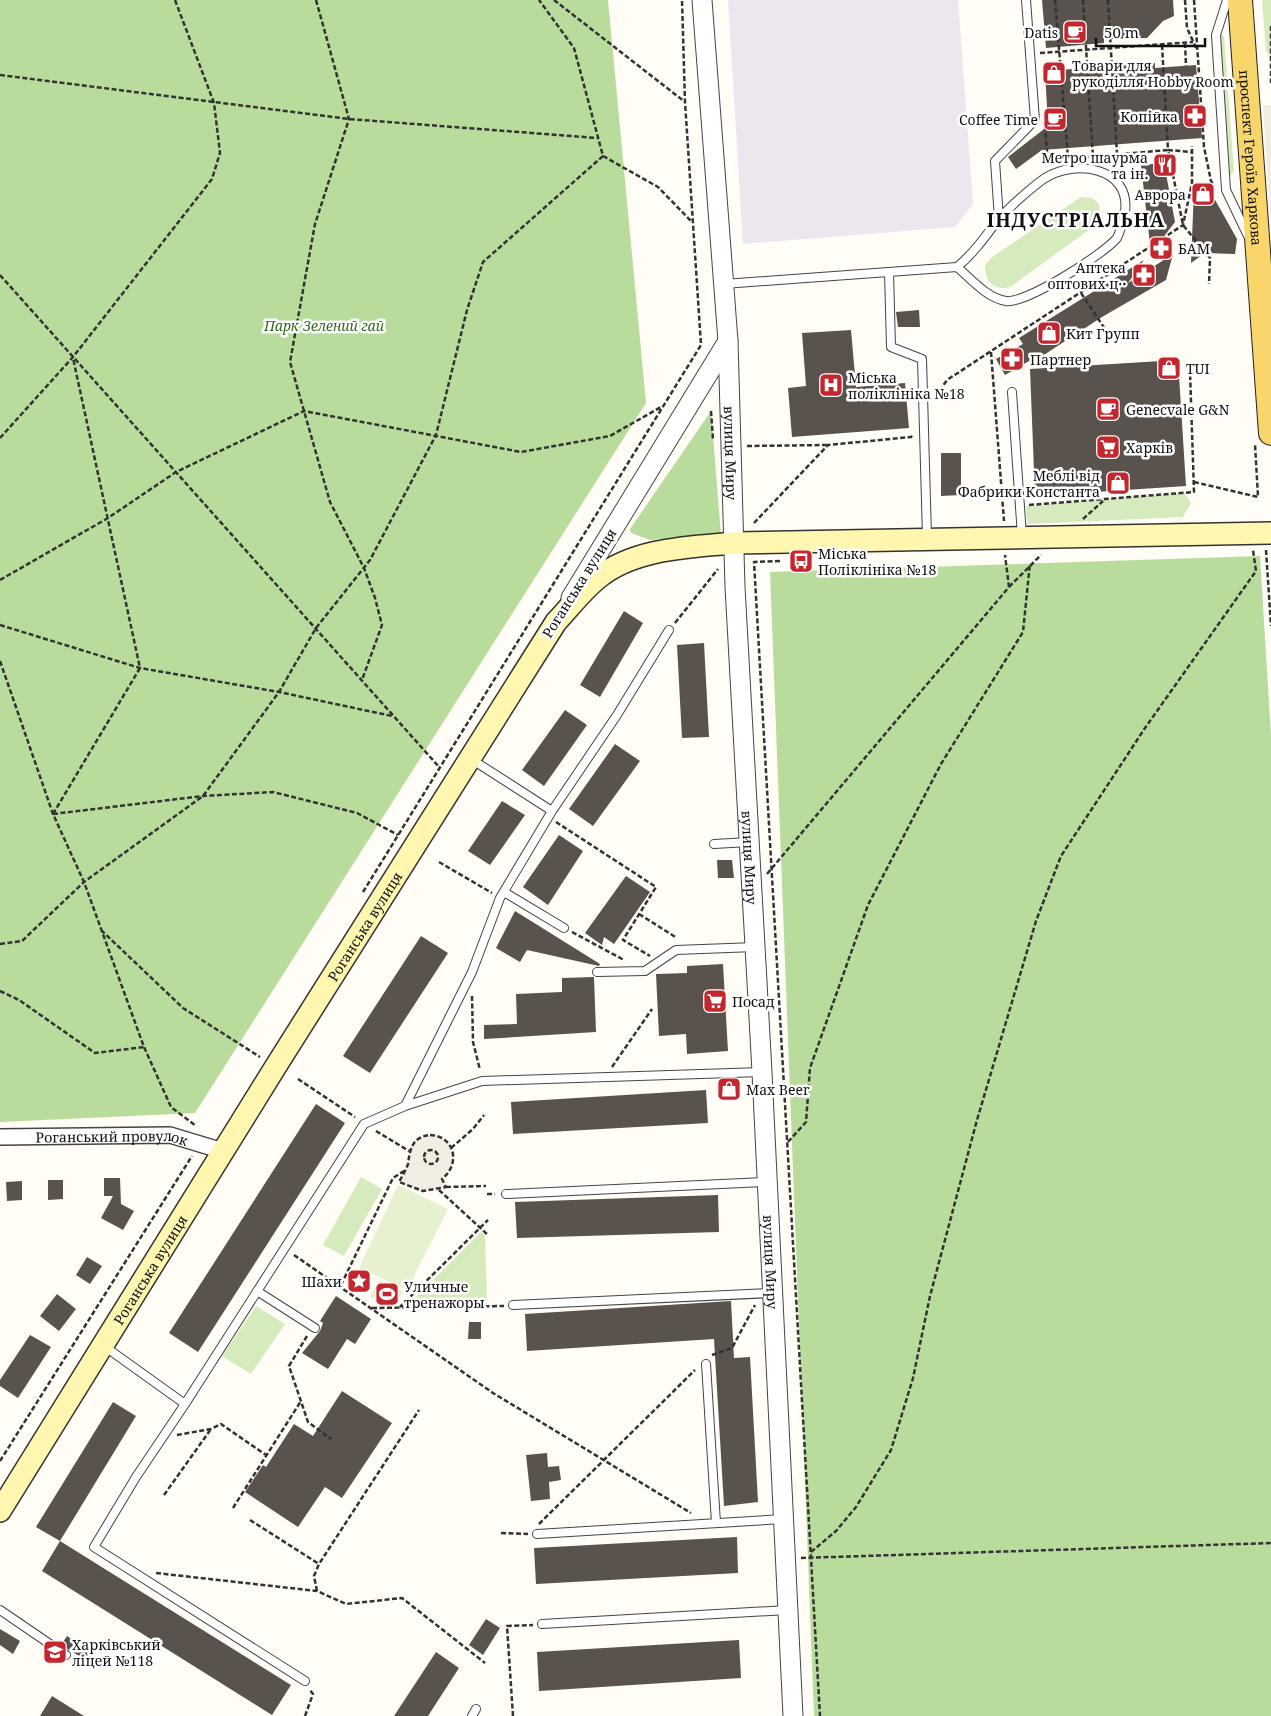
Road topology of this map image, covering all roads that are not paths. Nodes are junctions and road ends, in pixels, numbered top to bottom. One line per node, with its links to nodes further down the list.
1 (702, 0): 9 (street, вулиця Миру)
2 (1026, 0): 5 (lane)
3 (1227, 0): 6 (lane)
4 (1240, 0): 6 (main road, проспект Героїв Харкова)
5 (999, 219): 7 (lane); 7 (lane)
6 (1259, 258): 12 (main road, проспект Героїв Харкова)
7 (957, 267): 8 (lane)
8 (889, 272): 9 (lane); 15 (lane)
9 (724, 284): 10 (street, вулиця Миру)
10 (728, 341): 16 (street, вулиця Миру); 17 (street, Роганська вулиця)
11 (1012, 392): 13 (lane)
12 (1271, 433)
13 (1022, 538): 14 (main road); 15 (main road)
14 (1268, 539)
15 (927, 540): 16 (main road)
16 (734, 542): 17 (main road); 21 (street, вулиця Миру)
17 (556, 622): 19 (main road, Роганська вулиця)
18 (669, 630): 20 (lane)
19 (469, 758): 20 (lane); 30 (main road, Роганська вулиця)
20 (551, 814): 23 (lane)
21 (749, 842): 22 (lane); 25 (street, вулиця Миру)
22 (714, 844)
23 (502, 895): 24 (lane); 28 (lane)
24 (564, 928)
25 (755, 947): 26 (lane); 27 (street, вулиця Миру)
26 (597, 972)
27 (762, 1072): 28 (lane); 31 (street, вулиця Миру)
28 (405, 1106): 33 (lane)
29 (0, 1137): 30 (street, Роганський провулок)
30 (223, 1151): 37 (main road, Роганська вулиця)
31 (766, 1182): 32 (lane); 34 (street, вулиця Миру)
32 (506, 1194)
33 (257, 1291): 36 (lane); 39 (lane)
34 (765, 1295): 35 (lane); 41 (street, вулиця Миру)
35 (513, 1305)
36 (315, 1328)
37 (103, 1345): 39 (lane); 40 (main road, Роганська вулиця)
38 (706, 1364): 42 (lane)
39 (185, 1404): 48 (lane)
40 (0, 1511)
41 (783, 1519): 42 (lane); 45 (street, вулиця Миру)
42 (712, 1524): 43 (lane)
43 (536, 1530)
44 (0, 1610): 47 (lane)
45 (788, 1610): 46 (lane); 49 (street, вулиця Миру)
46 (542, 1624)
47 (66, 1655)
48 (305, 1682)
49 (793, 1716)

